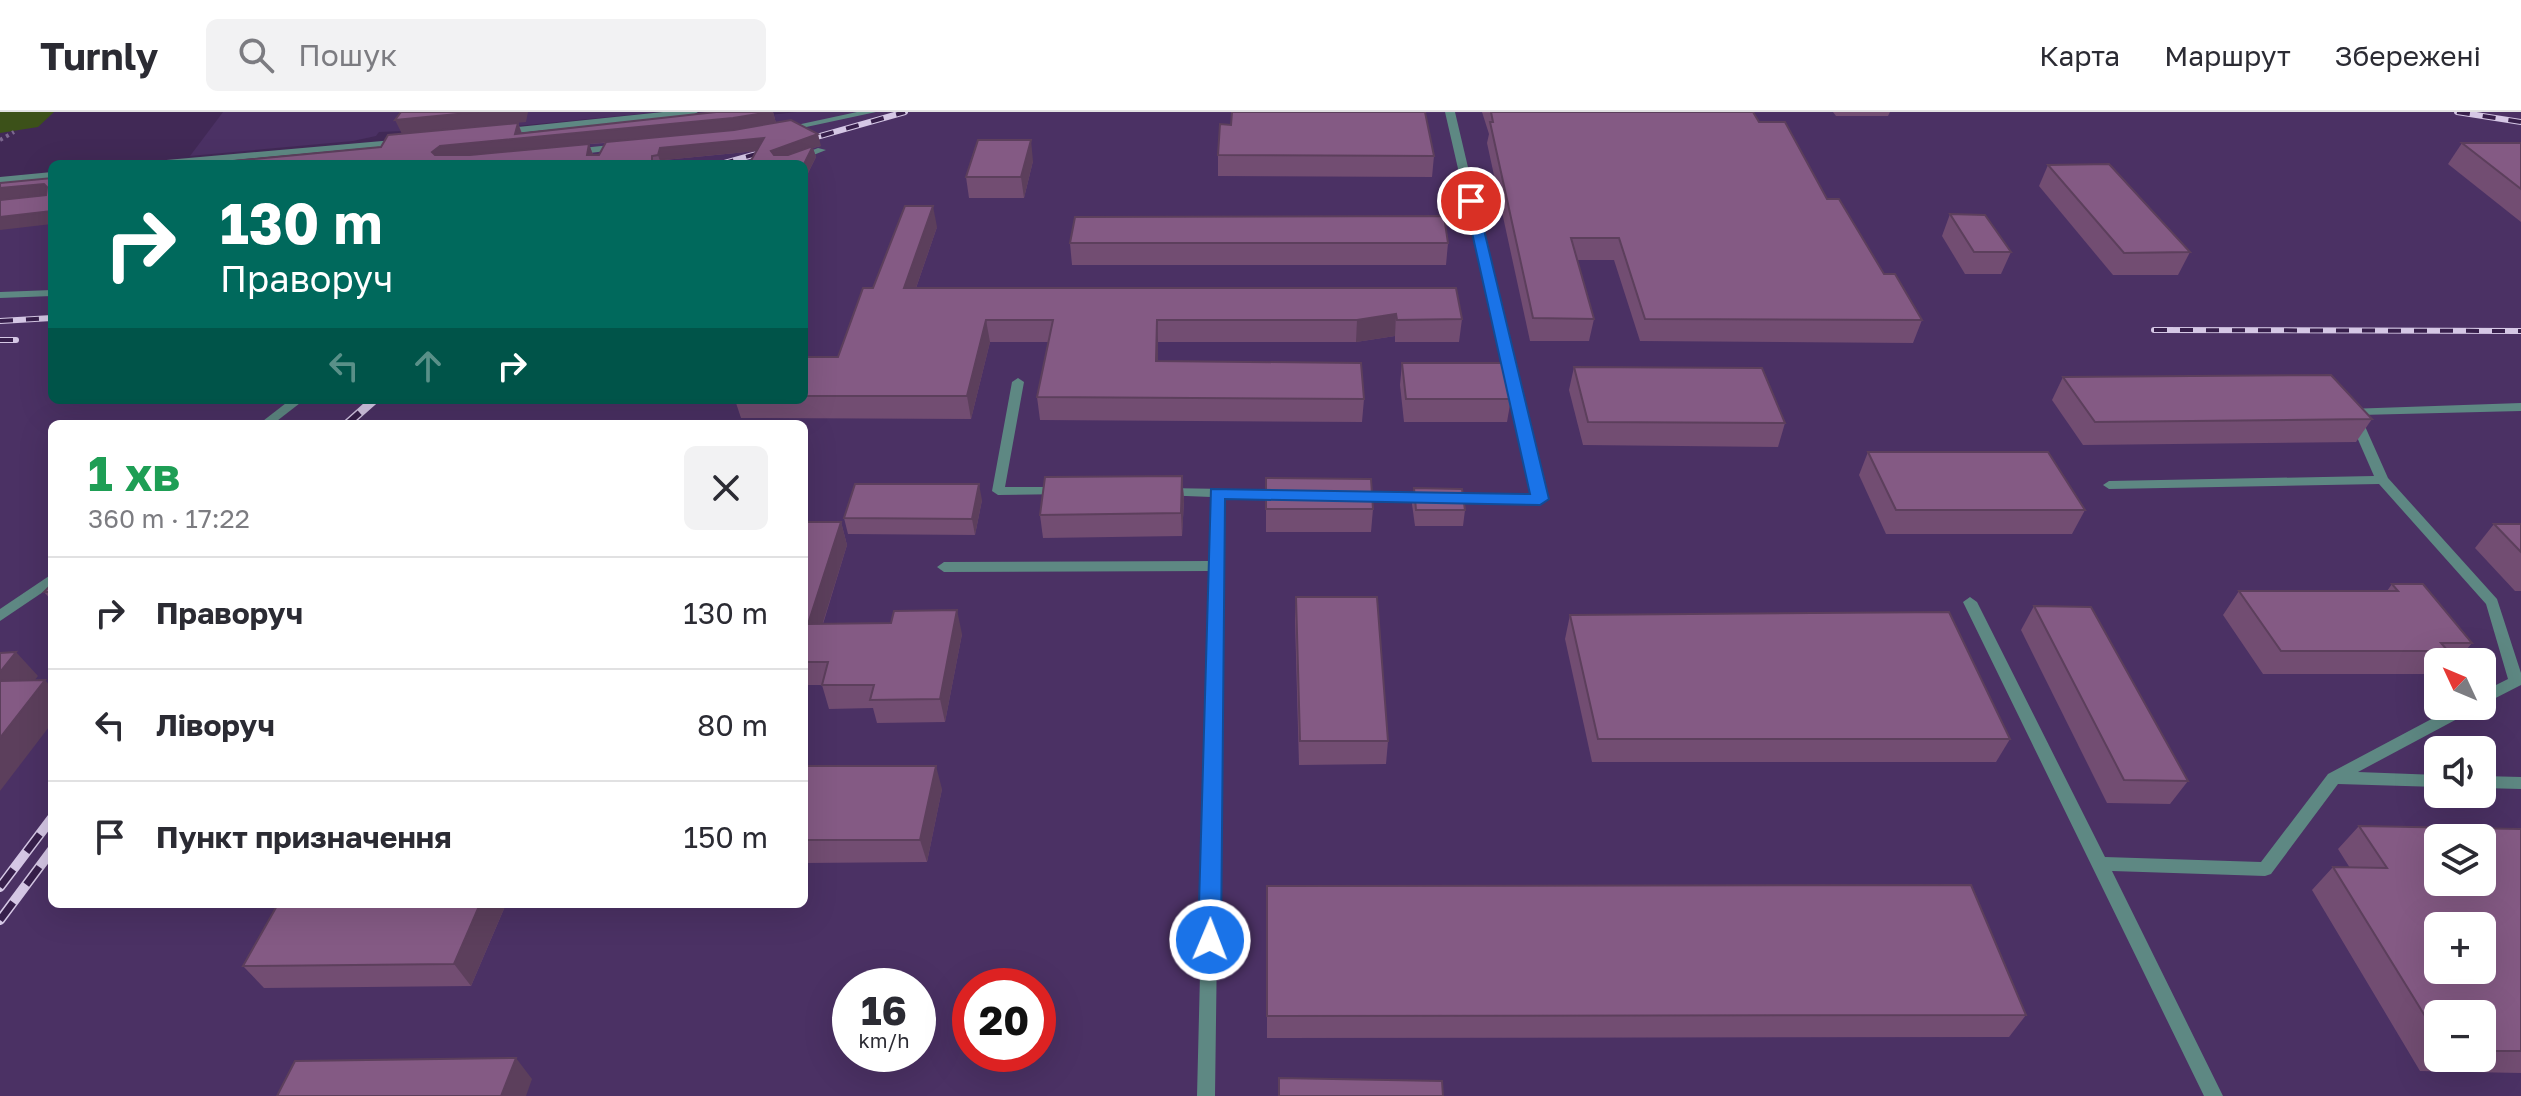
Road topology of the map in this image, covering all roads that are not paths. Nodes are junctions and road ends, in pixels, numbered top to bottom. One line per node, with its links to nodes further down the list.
1 (693, 112): 5 (street)
2 (871, 112): 4 (lane)
3 (1450, 112): 28 (lane)
4 (777, 130)
5 (489, 133)
6 (414, 141): 11 (street)
7 (633, 146): 8 (lane)
8 (604, 149): 10 (lane); 12 (lane)
9 (821, 150): 13 (lane)
10 (556, 153)
11 (200, 160)
12 (600, 160)
13 (793, 160)
14 (48, 175): 15 (street)
15 (0, 180)
16 (48, 293): 17 (lane)
17 (0, 295)
18 (1018, 382): 24 (lane)
19 (292, 404): 21 (lane)
20 (2521, 407): 22 (lane)
21 (270, 420)
22 (2382, 480): 23 (lane); 34 (lane)
23 (2109, 485)
24 (1076, 491)
25 (1154, 492): 26 (lane)
26 (1217, 493): 27 (lane); 29 (lane)
27 (1294, 495)
28 (1340, 495)
29 (1217, 566): 30 (lane); 41 (lane)
30 (944, 567)
31 (48, 582): 33 (lane)
32 (1970, 602): 40 (lane)
33 (0, 616)
34 (2496, 692)
35 (2443, 720): 36 (lane)
36 (2334, 778): 37 (lane); 40 (lane)
37 (2424, 781)
38 (2496, 782): 39 (lane)
39 (2521, 783)
40 (2099, 864): 42 (lane)
41 (1206, 1096)
42 (2214, 1096)

